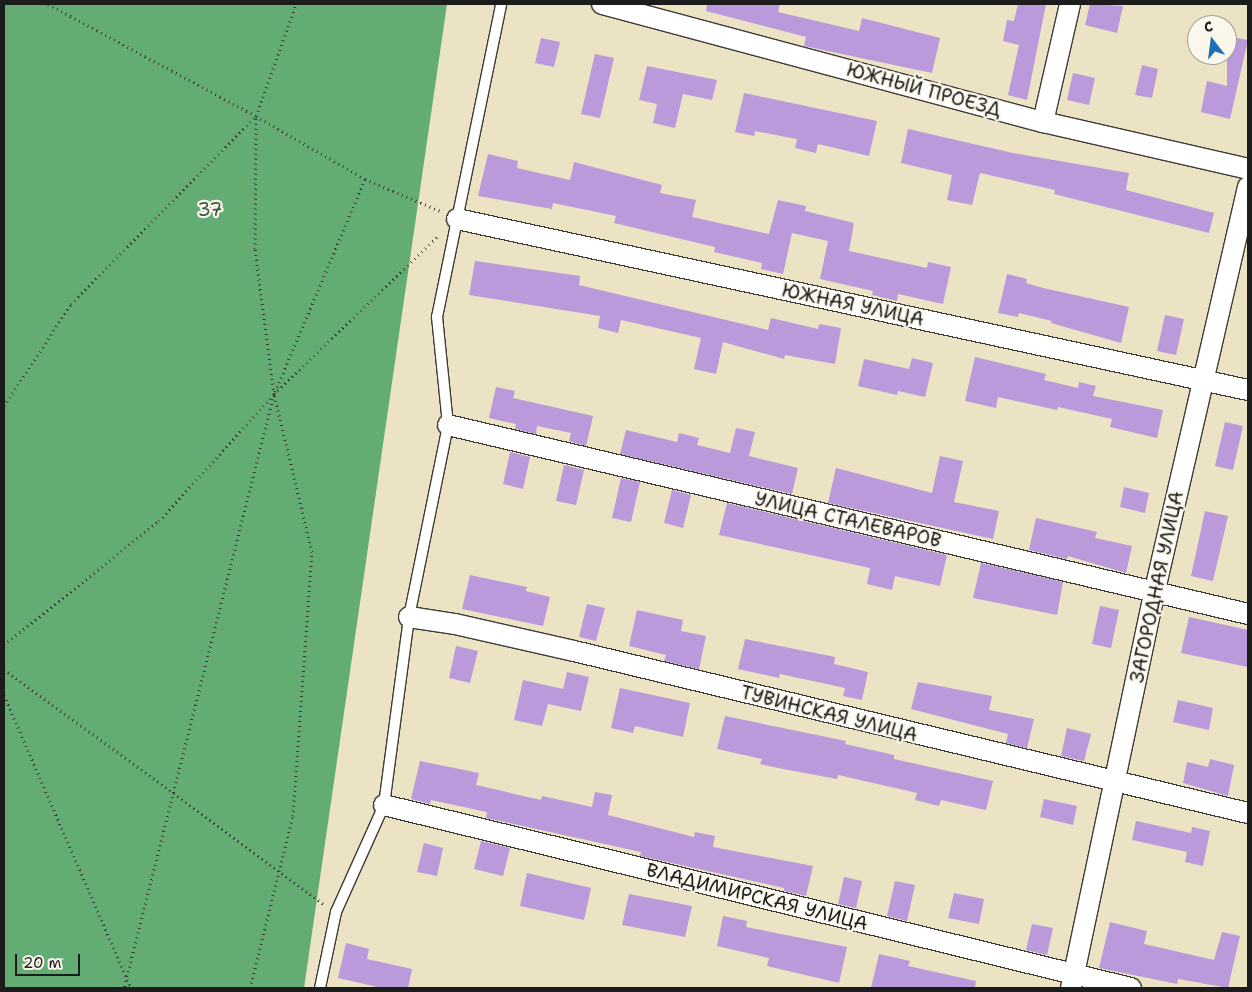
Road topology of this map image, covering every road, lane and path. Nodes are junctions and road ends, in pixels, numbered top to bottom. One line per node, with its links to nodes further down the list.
1 (48, 4): 6 (path)
2 (296, 4): 6 (path)
3 (501, 4): 11 (lane)
4 (602, 4): 7 (street, ЮЖНЫЙ ПРОЕЗД)
5 (1070, 4): 7 (street)
6 (256, 116): 9 (path); 14 (path); 15 (path)
7 (1043, 122): 8 (street, ЮЖНЫЙ ПРОЕЗД)
8 (1248, 169)
9 (365, 179): 11 (path); 14 (path)
10 (1248, 188): 12 (street, ЗАГОРОДНАЯ УЛИЦА)
11 (457, 219): 12 (street, ЮЖНАЯ УЛИЦА); 14 (path); 16 (lane)
12 (1202, 380): 13 (street, ЮЖНАЯ УЛИЦА); 17 (street, ЗАГОРОДНАЯ УЛИЦА)
13 (1248, 390)
14 (274, 394): 20 (path); 24 (path); 27 (path)
15 (4, 406)
16 (448, 425): 17 (street, УЛИЦА СТАЛЕВАРОВ); 19 (lane)
17 (1154, 594): 18 (street, УЛИЦА СТАЛЕВАРОВ); 23 (street, ЗАГОРОДНАЯ УЛИЦА)
18 (1248, 614)
19 (409, 617): 23 (street, ТУВИНСКАЯ УЛИЦА); 25 (lane)
20 (4, 645)
21 (4, 670): 24 (path)
22 (4, 695): 29 (path)
23 (1116, 784): 26 (street, ТУВИНСКАЯ УЛИЦА); 30 (street, ЗАГОРОДНАЯ УЛИЦА)
24 (173, 793): 27 (path); 29 (path)
25 (384, 805): 28 (lane); 30 (street, ВЛАДИМИРСКАЯ УЛИЦА)
26 (1248, 813)
27 (279, 871): 28 (path); 33 (path)
28 (336, 912): 34 (lane)
29 (126, 979): 31 (path); 32 (path)
30 (1073, 982): 35 (street, ВЛАДИМИРСКАЯ УЛИЦА)
31 (124, 988)
32 (131, 988)
33 (250, 988)
34 (320, 988)
35 (1131, 988)

